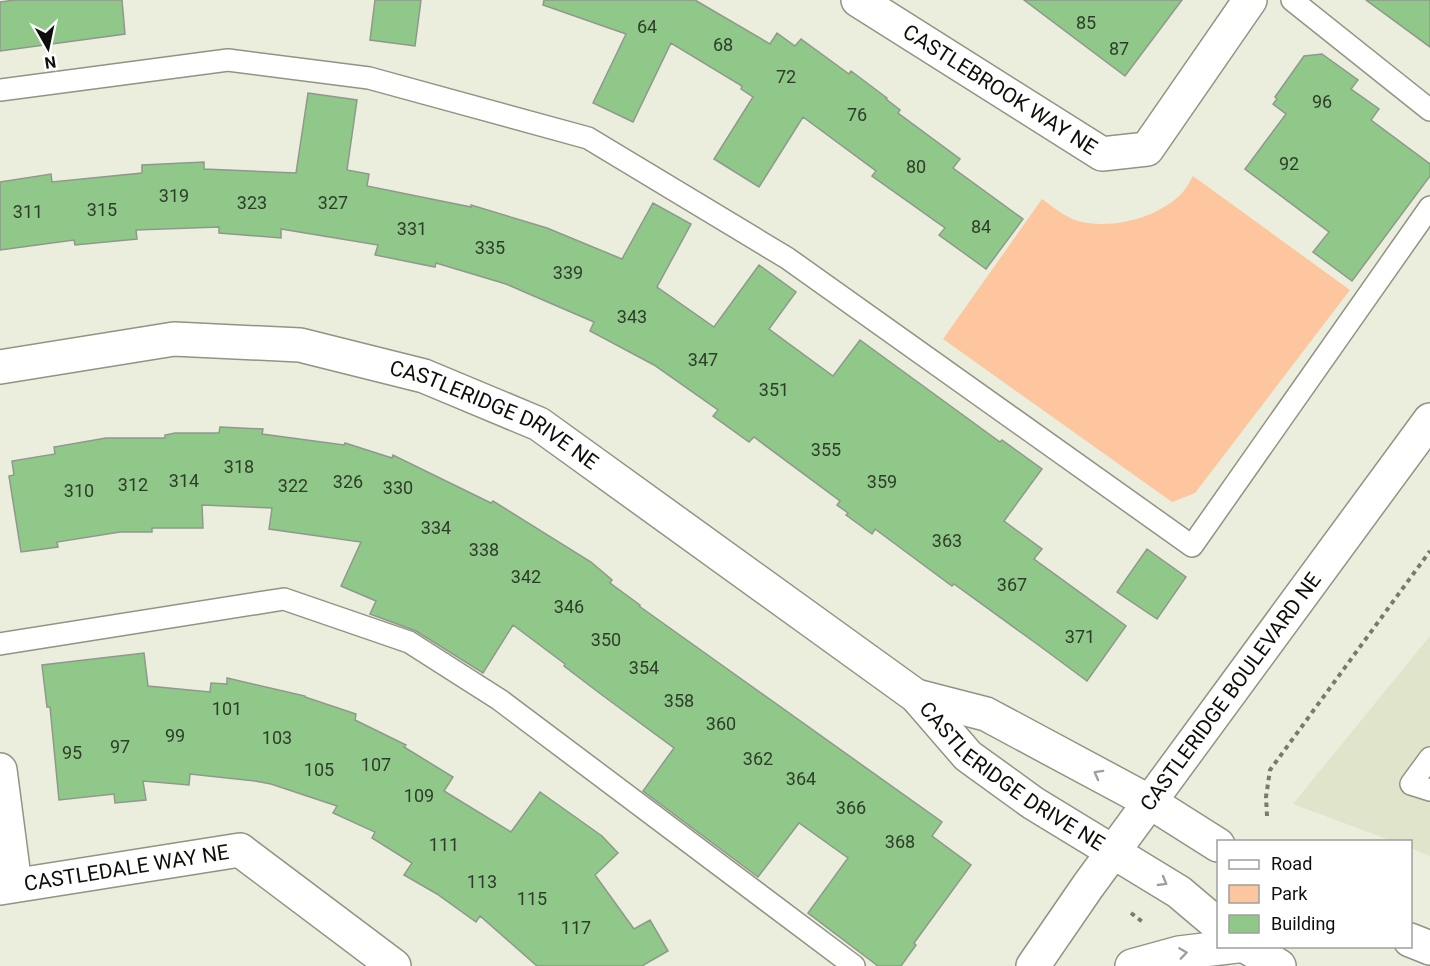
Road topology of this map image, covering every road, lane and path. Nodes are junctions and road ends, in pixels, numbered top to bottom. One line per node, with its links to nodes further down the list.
1 (858, 0): 2 (street, CASTLEBROOK WAY NE)
2 (1250, 0)
3 (1292, 0): 5 (lane)
4 (0, 90): 6 (lane)
5 (1430, 110)
6 (1430, 207)
7 (0, 367): 11 (street, CASTLERIDGE DRIVE NE)
8 (1430, 420): 15 (street, CASTLERIDGE BOULEVARD NE)
9 (1430, 551): 16 (path)
10 (0, 644): 28 (lane)
11 (916, 696): 15 (street, CASTLERIDGE DRIVE NE, one-way to 11); 18 (street, CASTLERIDGE DRIVE NE)
12 (1430, 758): 14 (lane)
13 (0, 770): 19 (street)
14 (1430, 790)
15 (1149, 802): 17 (street, CASTLERIDGE DRIVE NE); 18 (street, CASTLERIDGE BOULEVARD NE)
16 (1267, 816)
17 (1217, 844)
18 (1113, 853): 22 (street, CASTLERIDGE DRIVE NE, one-way to 22); 29 (street, CASTLERIDGE BOULEVARD NE)
19 (7, 886): 27 (street, CASTLEDALE WAY NE)
20 (1131, 913): 21 (path)
21 (1144, 922)
22 (1217, 924)
23 (1412, 941): 26 (street)
24 (1220, 948): 30 (street, one-way to 24)
25 (1248, 948): 31 (street)
26 (1430, 948)
27 (394, 966)
28 (854, 966)
29 (1033, 966)
30 (1132, 966)
31 (1279, 966)

